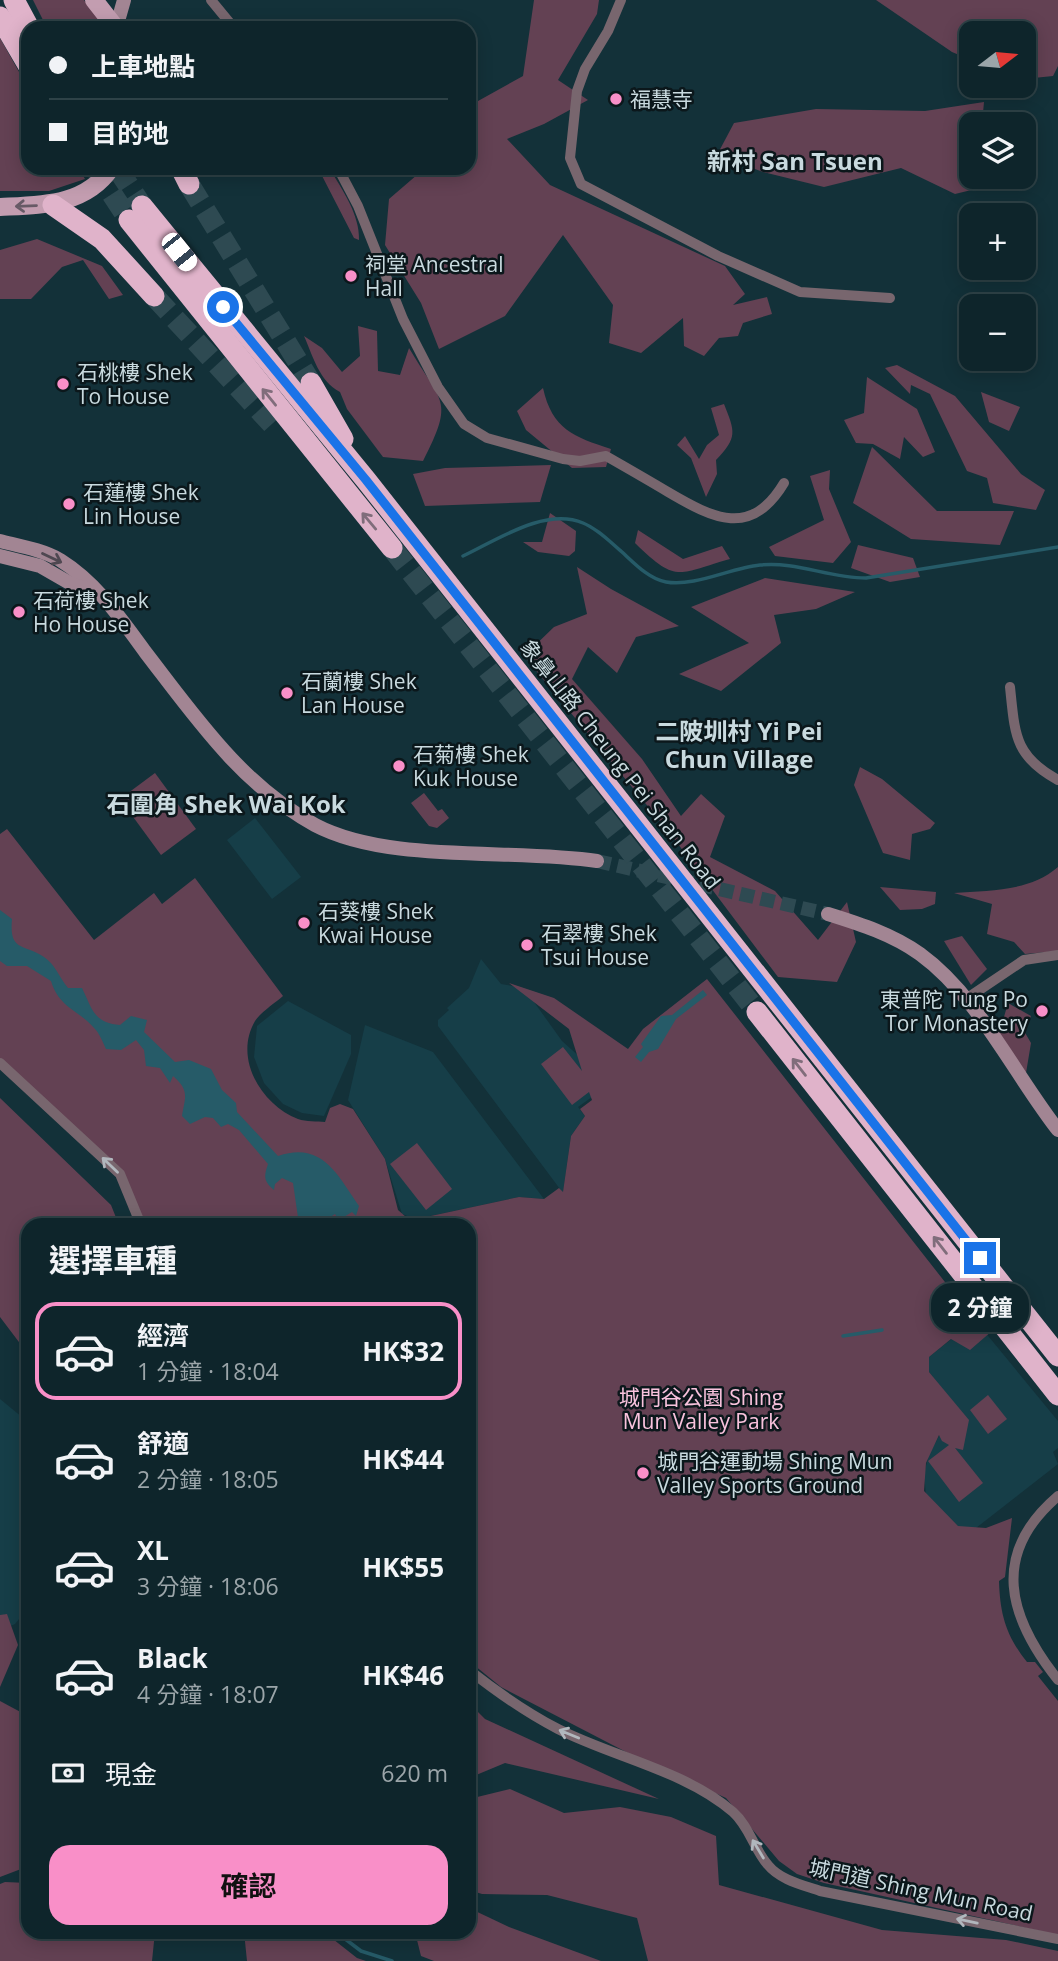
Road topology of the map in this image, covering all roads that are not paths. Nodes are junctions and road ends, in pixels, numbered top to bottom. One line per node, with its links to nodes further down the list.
1 (14, 0): 7 (highway)
2 (94, 0): 8 (main road)
3 (124, 0): 9 (street)
4 (211, 0): 10 (street)
5 (621, 0): 17 (street)
6 (0, 17): 11 (highway)
7 (25, 21)
8 (110, 21)
9 (118, 21)
10 (228, 21)
11 (21, 53)
12 (104, 175): 14 (main road)
13 (342, 175): 21 (street)
14 (53, 205): 15 (main road, one-way to 15); 16 (highway)
15 (0, 207)
16 (154, 296)
17 (890, 299)
18 (311, 383): 20 (highway)
19 (272, 424): 22 (highway)
20 (366, 480): 22 (highway, 象鼻山路 Cheung Pei Shan Road, one-way to 20); 37 (highway, 象鼻山路 Cheung Pei Shan Road)
21 (784, 482)
22 (347, 494): 24 (highway, 象鼻山路 Cheung Pei Shan Road, one-way to 22)
23 (0, 541): 26 (street, one-way to 26)
24 (392, 548)
25 (0, 556): 26 (street)
26 (96, 590): 29 (street)
27 (1010, 687): 28 (street)
28 (1058, 780)
29 (597, 861)
30 (828, 914): 32 (street)
31 (1058, 955): 32 (street)
32 (966, 999): 35 (street)
33 (757, 1012): 38 (highway, one-way to 33)
34 (0, 1063): 36 (street, one-way to 34)
35 (1058, 1130)
36 (138, 1218)
37 (1058, 1356)
38 (1058, 1395)
39 (1058, 1496): 41 (street)
40 (476, 1676): 42 (street, 城門道 Shing Mun Road, one-way to 40)
41 (1058, 1680)
42 (1058, 1940)

